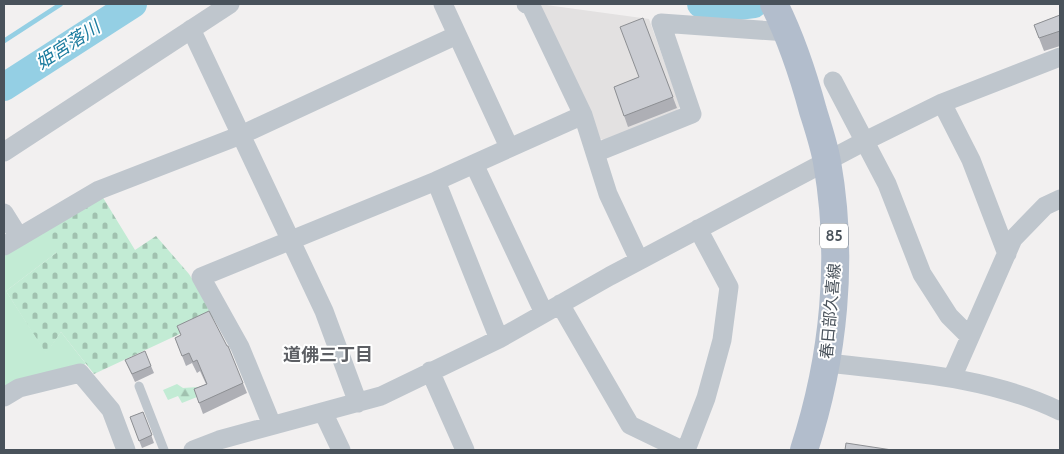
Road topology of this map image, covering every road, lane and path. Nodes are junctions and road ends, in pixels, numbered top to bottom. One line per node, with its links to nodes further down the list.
1 (230, 4): 5 (street)
2 (443, 4): 6 (street)
3 (526, 4): 10 (street)
4 (782, 20): 15 (street); 16 (main road, 春日部久喜線 / 85)
5 (191, 29): 11 (street); 14 (street)
6 (457, 35): 11 (street); 13 (street)
7 (1060, 57): 9 (street)
8 (833, 81): 12 (street)
9 (942, 103): 12 (street); 24 (street)
10 (583, 115): 13 (street); 15 (street)
11 (241, 135): 22 (street); 23 (street)
12 (865, 141): 16 (street); 27 (street)
13 (509, 147): 17 (street)
14 (4, 152)
15 (595, 153): 25 (street)
16 (827, 160): 21 (street); 29 (main road, 春日部久喜線 / 85)
17 (474, 164): 18 (street); 26 (street)
18 (436, 181): 22 (street); 28 (street)
19 (1060, 198): 24 (street)
20 (4, 213): 23 (street)
21 (698, 229): 25 (street); 44 (street)
22 (291, 240): 34 (street); 37 (street)
23 (11, 242)
24 (1007, 254): 27 (street)
25 (640, 260): 26 (street)
26 (552, 309): 28 (street); 44 (street)
27 (970, 337): 31 (street)
28 (499, 339): 30 (street)
29 (827, 363): 31 (street); 45 (main road, 春日部久喜線 / 85)
30 (430, 371): 34 (street); 43 (street)
31 (952, 378): 35 (street)
32 (139, 386): 40 (lane)
33 (4, 397): 39 (street)
34 (358, 402): 36 (street)
35 (1060, 411)
36 (323, 412): 37 (street); 42 (street)
37 (272, 425): 38 (street)
38 (221, 445): 41 (street)
39 (126, 450)
40 (164, 450)
41 (193, 450)
42 (341, 450)
43 (465, 450)
44 (684, 450)
45 (804, 450)

